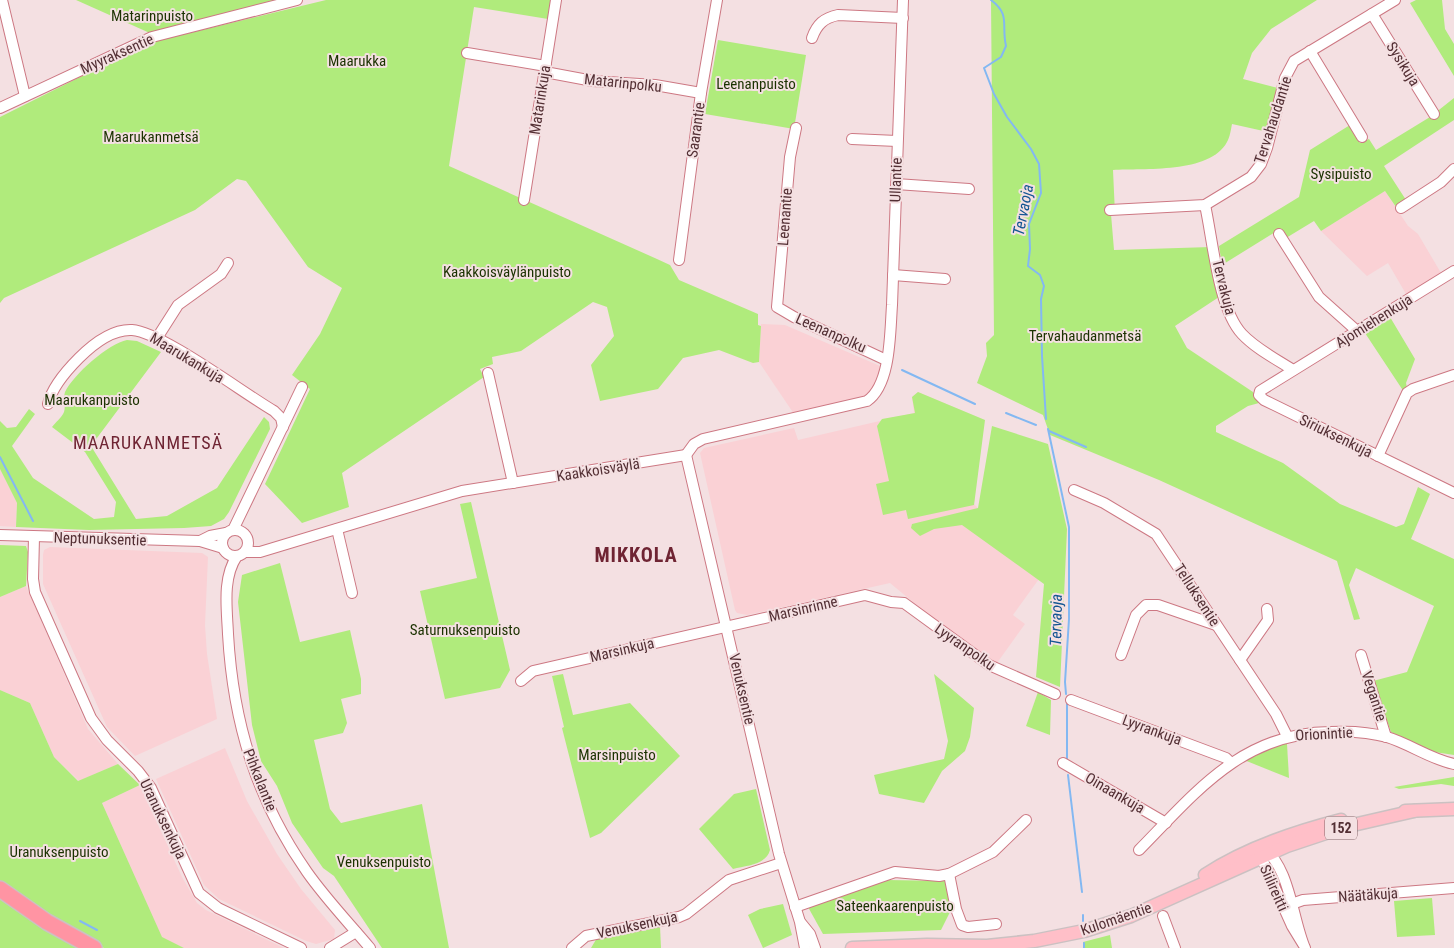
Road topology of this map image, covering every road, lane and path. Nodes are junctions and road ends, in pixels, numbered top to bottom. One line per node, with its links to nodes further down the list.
1 (2, 0): 14 (street)
2 (297, 0): 14 (street, Myyraksentie)
3 (556, 0): 12 (street, Matarinkuja)
4 (717, 0): 13 (street, Saarantie)
5 (903, 0): 8 (street, Ullantie)
6 (1395, 0): 7 (street, Tervahaudantie)
7 (1372, 14): 10 (street, Tervahaudantie); 16 (street, Sysikuja)
8 (902, 18): 9 (street); 20 (street, Ullantie)
9 (812, 38)
10 (1310, 51): 18 (street); 25 (street, Tervahaudantie)
11 (467, 53): 12 (street, Matarinpolku)
12 (546, 69): 13 (street, Matarinpolku); 24 (street, Matarinkuja)
13 (701, 93): 29 (street, Saarantie)
14 (25, 96): 15 (street, Myyraksentie)
15 (0, 108)
16 (1434, 114)
17 (796, 128): 34 (street, Leenantie)
18 (1362, 137)
19 (852, 139): 20 (street)
20 (897, 141): 22 (street, Ullantie)
21 (1454, 169): 26 (street)
22 (896, 184): 23 (street); 32 (street, Ullantie)
23 (969, 189)
24 (524, 200)
25 (1205, 205): 27 (street, Tervahaudantie); 38 (street, Tervakuja)
26 (1401, 208)
27 (1110, 210)
28 (1279, 234): 35 (street)
29 (678, 260)
30 (228, 263): 36 (street)
31 (1454, 270): 35 (street, Ajomiehenkuja)
32 (893, 276): 33 (street); 37 (street, Ullantie)
33 (945, 278)
34 (777, 307): 37 (street, Leenanpolku)
35 (1357, 331): 38 (street, Ajomiehenkuja)
36 (157, 338): 42 (street, Maarukankuja); 43 (street, Maarukankuja)
37 (886, 360): 44 (street)
38 (1293, 370): 45 (street, Siriuksenkuja)
39 (488, 373): 46 (street)
40 (1454, 375): 45 (street)
41 (302, 387): 43 (street)
42 (48, 404)
43 (283, 427): 49 (street)
44 (686, 455): 46 (street, Kaakkoisväylä); 64 (street, Venuksentie)
45 (1378, 456): 48 (street, Siriuksenkuja)
46 (513, 483): 50 (street, Kaakkoisväylä)
47 (1074, 490): 63 (street, Telluksentie)
48 (1454, 493)
49 (244, 508): 51 (street); 53 (street)
50 (337, 529): 56 (street, Kaakkoisväylä); 60 (street)
51 (229, 532): 53 (street, Kaakkoisväylä); 55 (street, Neptunuksentie); 57 (street, Pihkalantie)
52 (0, 535): 54 (street, Neptunuksentie)
53 (246, 536): 56 (street, Kaakkoisväylä); 58 (street, Pihkalantie)
54 (34, 537): 55 (street, Neptunuksentie); 94 (street, Uranuksenkuja)
55 (200, 541): 57 (street, Neptunuksentie)
56 (278, 546): 58 (street, Kaakkoisväylä)
57 (225, 551): 58 (street, Neptunuksentie); 59 (street, Pihkalantie)
58 (241, 554): 59 (street, Pihkalantie)
59 (228, 582): 90 (street, Pihkalantie)
60 (352, 593)
61 (878, 598): 64 (street, Marsinrinne); 69 (street, Lyyranpolku)
62 (1267, 609): 67 (street)
63 (1216, 625): 66 (street); 67 (street, Telluksentie)
64 (727, 626): 68 (street, Marsinkuja); 81 (street, Venuksentie)
65 (1361, 654): 72 (street, Vegantie)
66 (1122, 655)
67 (1240, 660): 71 (street, Telluksentie)
68 (521, 681)
69 (1055, 694)
70 (1071, 700): 73 (street, Lyyrankuja)
71 (1287, 736): 72 (street, Orionintie); 73 (street, Orionintie)
72 (1386, 737): 75 (street, Orionintie)
73 (1230, 762): 78 (street, Orionintie)
74 (1063, 763): 78 (street, Oinaankuja)
75 (1454, 764)
76 (1454, 809): 80 (main road, Kulomäentie / 152)
77 (1026, 820): 82 (street)
78 (1166, 823): 79 (street, Orionintie)
79 (1139, 850)
80 (1264, 852): 85 (street, Siilireitti); 91 (main road, Kulomäentie / 152)
81 (781, 863): 86 (street, Venuksentie); 97 (street, Venuksenkuja)
82 (949, 874): 86 (street); 89 (street)
83 (1454, 888): 85 (street, Näätäkuja)
84 (0, 889): 93 (highway)
85 (1288, 905): 92 (street, Siilireitti)
86 (795, 908): 88 (street, Venuksentie)
87 (1163, 916): 102 (street)
88 (800, 922): 98 (street, Venuksentie); 99 (street, Venuksentie)
89 (996, 924)
90 (356, 932): 95 (street); 96 (street, Pihkalantie)
91 (967, 947): 101 (main road, Kulomäentie / 152)
92 (1301, 947)
93 (94, 948)
94 (301, 948)
95 (330, 948)
96 (370, 948)
97 (572, 948)
98 (805, 948)
99 (815, 948)
100 (852, 948): 101 (main road, Kulomäentie / 152)
101 (864, 948)
102 (1175, 948)

